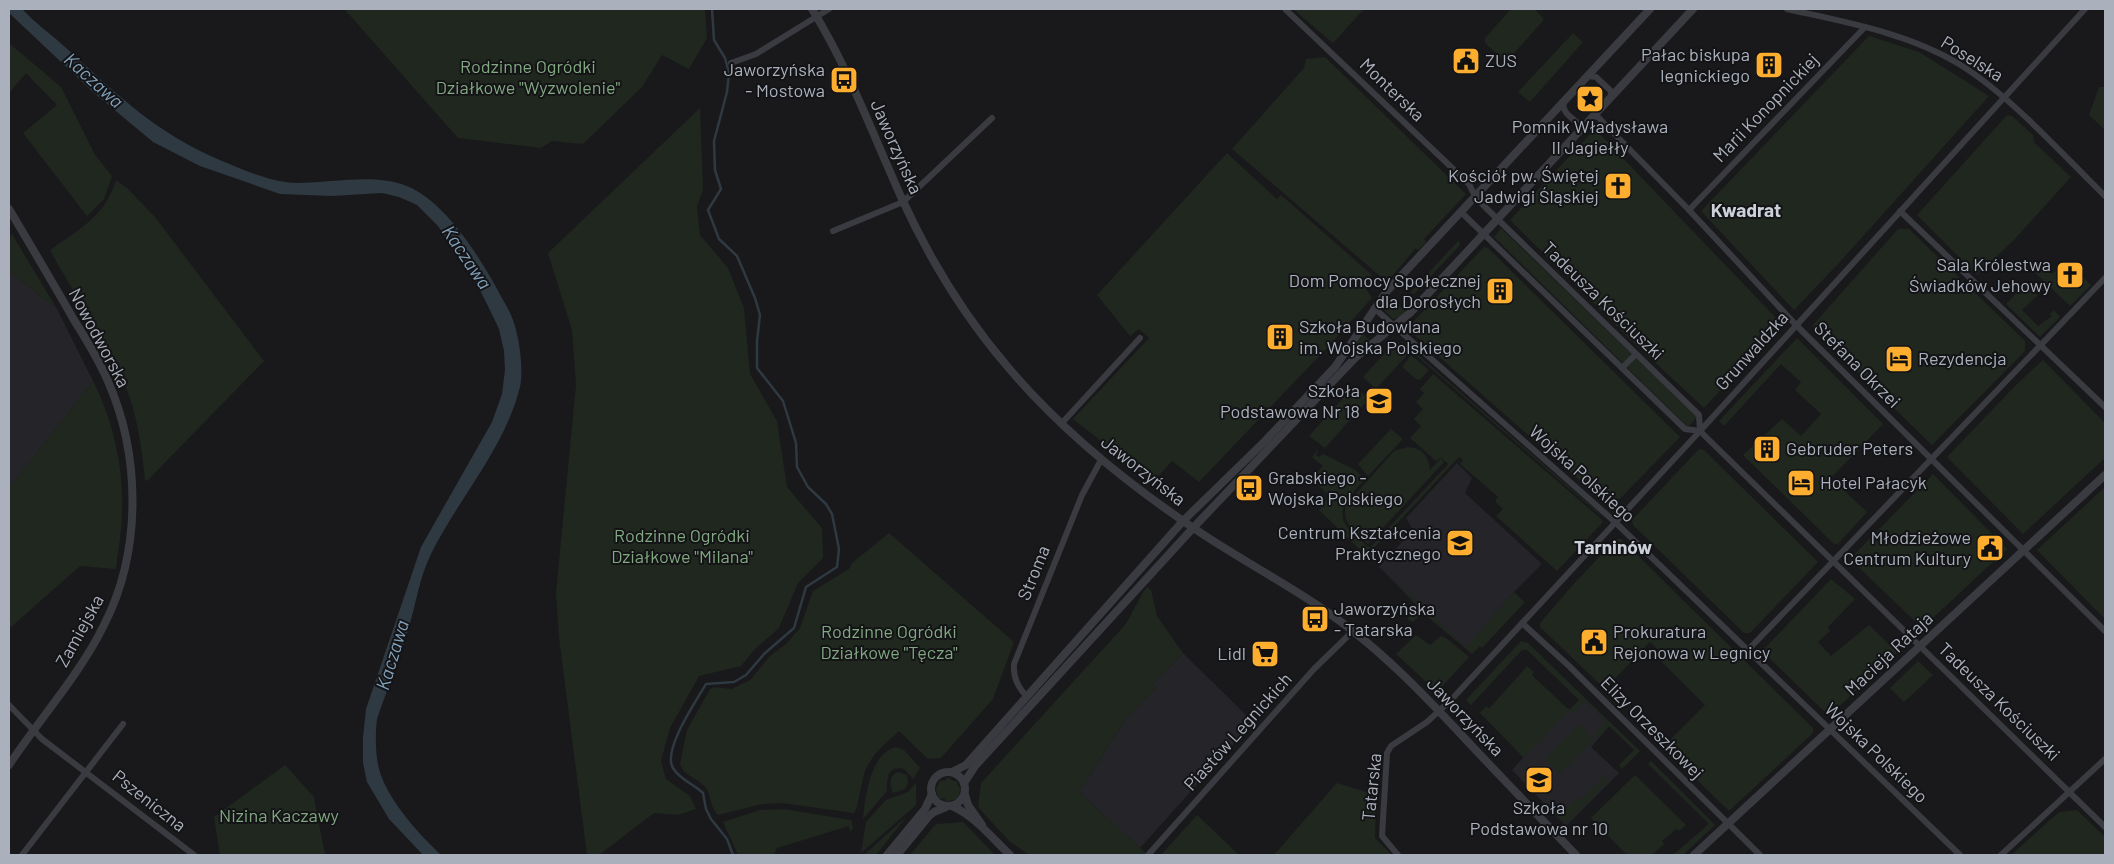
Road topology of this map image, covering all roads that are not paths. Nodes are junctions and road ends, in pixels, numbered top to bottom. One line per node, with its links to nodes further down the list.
1 (812, 9): 8 (street, Jaworzyńska)
2 (828, 9): 8 (street)
3 (1285, 9): 18 (street, Monterska)
4 (1650, 9): 11 (street)
5 (1693, 9): 12 (street)
6 (1787, 9): 9 (street, Poselska)
7 (2085, 9): 13 (street, Grunwaldzka)
8 (816, 16): 10 (street); 20 (street, Jaworzyńska)
9 (1865, 27): 13 (street, Poselska); 22 (street, Marii Konopnickiej)
10 (731, 63)
11 (1588, 76): 12 (street); 14 (street)
12 (1611, 97): 15 (street)
13 (2004, 97): 19 (street, Poselska); 23 (street, Grunwaldzka)
14 (1564, 102): 17 (street); 18 (street)
15 (1595, 114): 17 (street); 22 (street, Stefana Okrzei)
16 (992, 118): 20 (street)
17 (1586, 124): 25 (street)
18 (1475, 196): 24 (street); 25 (street, Tadeusza Kościuszki)
19 (2105, 196)
20 (903, 202): 26 (street); 39 (street, Jaworzyńska)
21 (9, 210): 44 (street, Nowodworska)
22 (1689, 210): 30 (street, Stefana Okrzei)
23 (1900, 211): 30 (street, Grunwaldzka); 33 (street)
24 (1461, 212): 27 (street, Tadeusza Kościuszki); 29 (street)
25 (1498, 219): 27 (street); 34 (street, Tadeusza Kościuszki)
26 (833, 231)
27 (1484, 234): 31 (street); 37 (street, Tadeusza Kościuszki)
28 (2105, 278): 33 (street)
29 (1374, 308): 31 (street, Wojska Polskiego); 35 (street)
30 (1796, 326): 40 (street, Grunwaldzka); 42 (street, Stefana Okrzei)
31 (1395, 328): 36 (street); 46 (street, Wojska Polskiego)
32 (1140, 338): 39 (street)
33 (2041, 345): 38 (street); 42 (street)
34 (1636, 354): 37 (street); 40 (street, Tadeusza Kościuszki)
35 (1340, 360): 36 (street); 45 (street)
36 (1348, 366): 47 (street)
37 (1622, 368): 40 (street, Tadeusza Kościuszki)
38 (2105, 406)
39 (1061, 424): 41 (street, Jaworzyńska)
40 (1700, 431): 46 (street, Grunwaldzka); 49 (street, Tadeusza Kościuszki)
41 (1101, 460): 45 (street, Jaworzyńska); 55 (street, Stroma)
42 (1932, 460): 48 (street, Stefana Okrzei); 49 (street)
43 (2105, 475): 48 (street, Macieja Rataja)
44 (132, 493): 60 (street, Zamiejska)
45 (1183, 521): 47 (street, Jaworzyńska); 55 (street)
46 (1615, 522): 50 (street, Grunwaldzka); 54 (street, Wojska Polskiego)
47 (1193, 528): 51 (street, Jaworzyńska); 65 (street)
48 (2023, 551): 52 (street, Stefana Okrzei); 53 (street, Macieja Rataja)
49 (1834, 561): 53 (street, Tadeusza Kościuszki); 54 (street)
50 (1522, 623): 57 (street, Grunwaldzka); 70 (street, Elizy Orzeszkowej)
51 (1353, 631): 57 (street, Jaworzyńska); 78 (street, Piastów Legnickich)
52 (2105, 631)
53 (1920, 645): 59 (street, Macieja Rataja); 66 (street, Tadeusza Kościuszki)
54 (1748, 650): 59 (street, Wojska Polskiego)
55 (1028, 697): 64 (street)
56 (9, 704): 60 (street, Pszeniczna)
57 (1439, 711): 79 (street, Tatarska); 80 (street, Jaworzyńska)
58 (122, 724): 63 (street, Pszeniczna)
59 (1830, 729): 70 (street, Macieja Rataja); 83 (street, Wojska Polskiego)
60 (33, 730): 62 (street, Zamiejska); 63 (street, Pszeniczna)
61 (2105, 759): 66 (street)
62 (9, 765)
63 (86, 771): 73 (street); 74 (street, Pszeniczna)
64 (952, 772): 65 (street); 67 (street)
65 (964, 783): 68 (street)
66 (2070, 793): 71 (street, Tadeusza Kościuszki); 84 (street)
67 (932, 794): 69 (street); 75 (street)
68 (965, 795): 69 (street); 72 (street)
69 (949, 806): 72 (street); 76 (street)
70 (1728, 824): 81 (street, Macieja Rataja); 82 (street, Elizy Orzeszkowej)
71 (2105, 827)
72 (984, 829): 77 (street)
73 (22, 855)
74 (194, 855)
75 (888, 855)
76 (898, 855)
77 (1010, 855)
78 (1148, 855)
79 (1398, 855)
80 (1576, 855)
81 (1694, 855)
82 (1760, 855)
83 (1960, 855)
84 (2001, 855)

